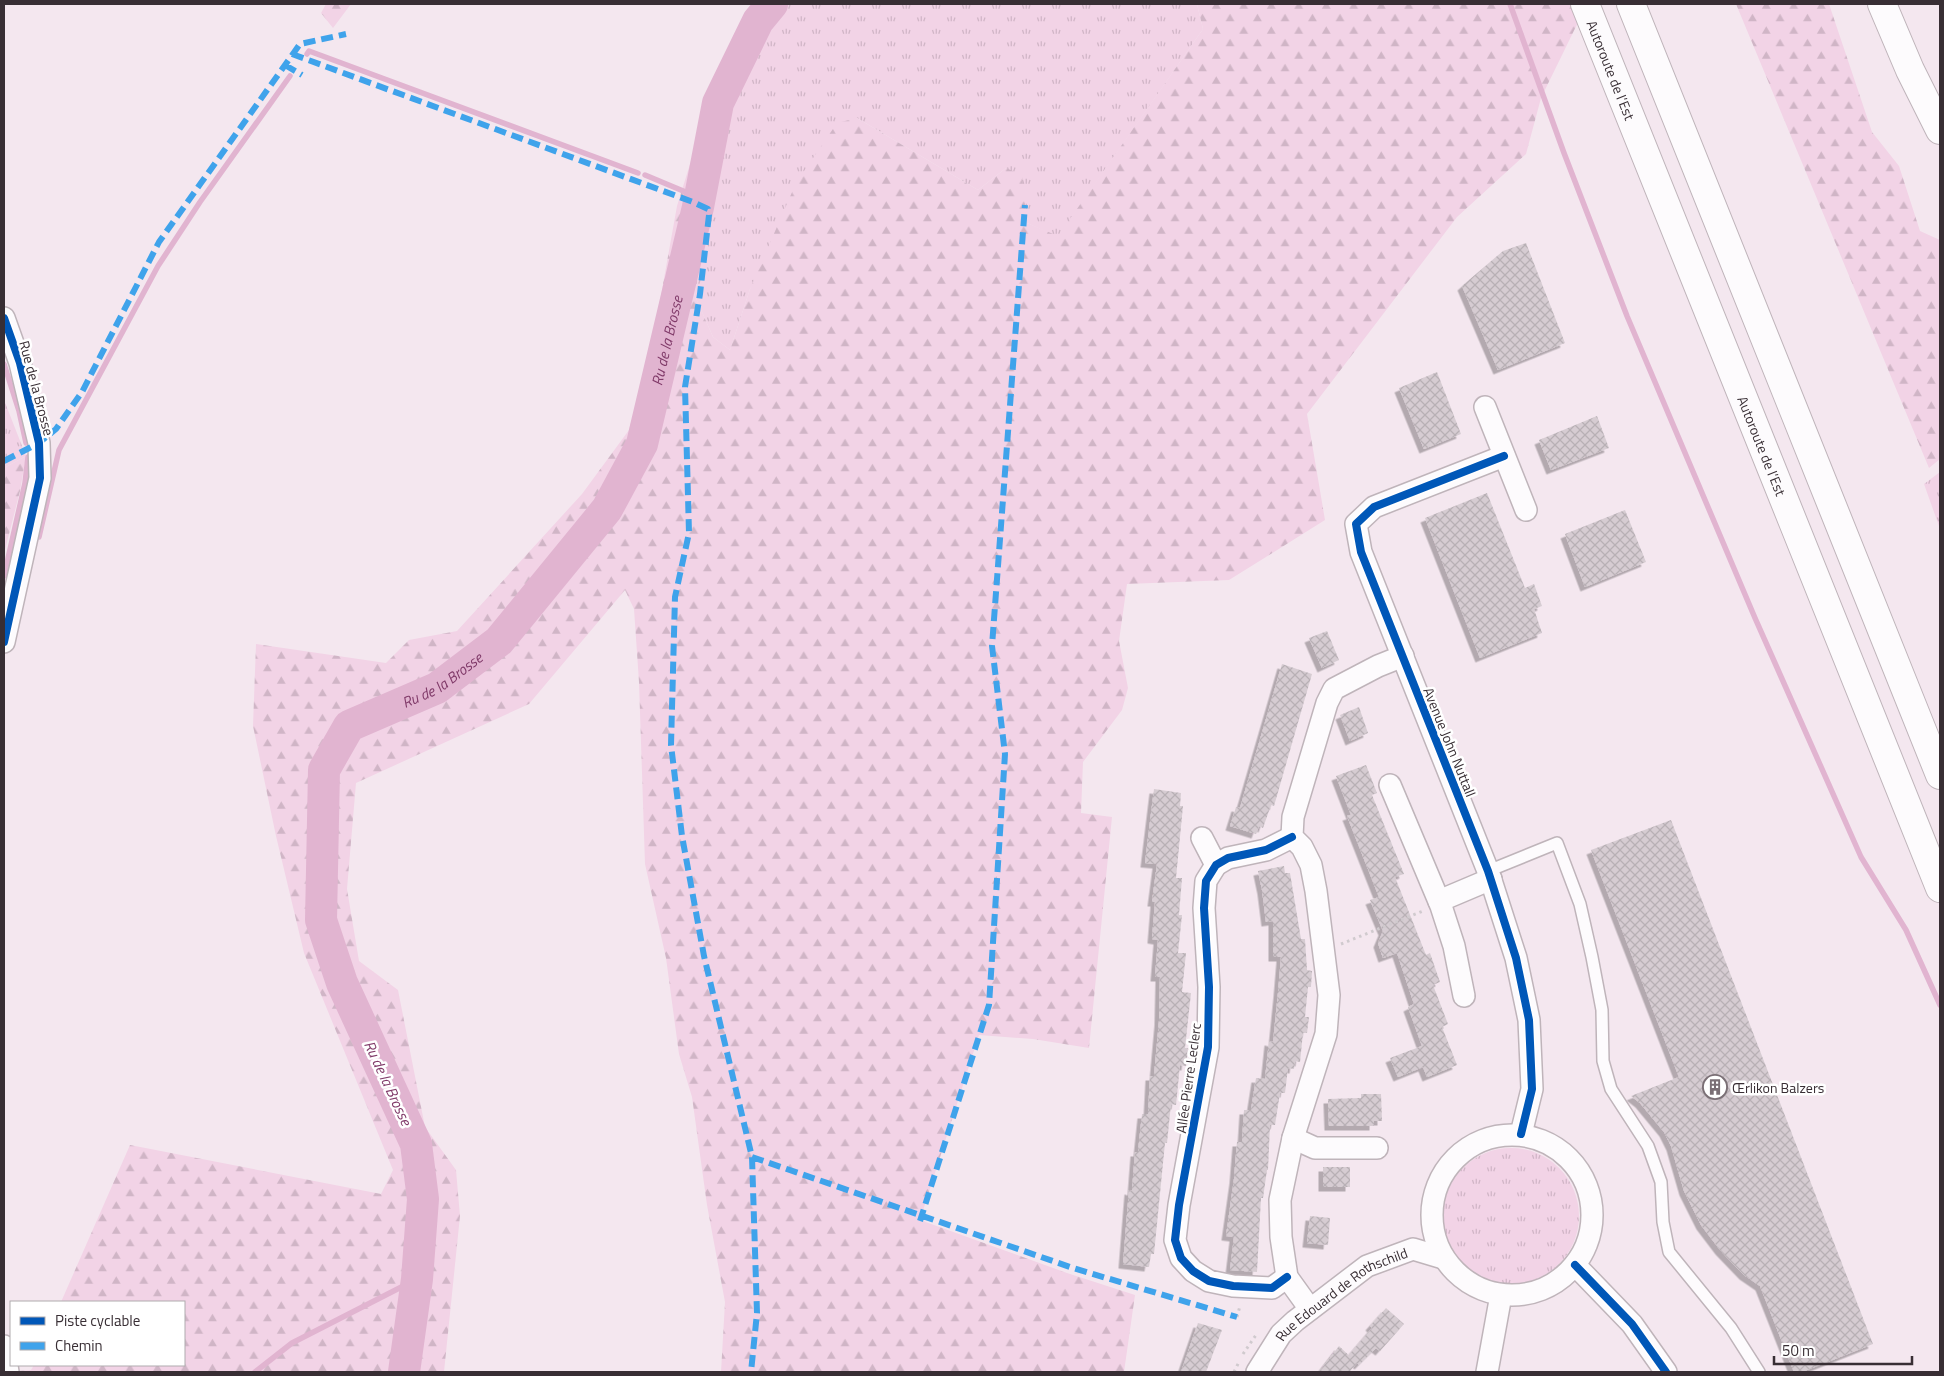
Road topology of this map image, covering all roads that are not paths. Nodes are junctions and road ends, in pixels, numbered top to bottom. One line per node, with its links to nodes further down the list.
1 (1585, 4): 17 (main road, Autoroute de l’Est)
2 (1631, 4): 11 (main road)
3 (1882, 4): 4 (main road)
4 (1940, 130)
5 (4, 318): 9 (street, Rue de la Brosse)
6 (1485, 407): 7 (street)
7 (1504, 456): 8 (street); 10 (street, Avenue John Nuttall)
8 (1526, 510)
9 (4, 642)
10 (1403, 656): 13 (street); 16 (street, Avenue John Nuttall)
11 (1940, 775)
12 (1390, 784): 18 (street)
13 (1292, 837): 15 (street); 21 (street)
14 (1202, 838): 15 (street)
15 (1216, 866): 25 (street, Allée Pierre Leclerc)
16 (1489, 875): 18 (street); 20 (street, Avenue John Nuttall); 33 (lane)
17 (1940, 888)
18 (1440, 904): 19 (street)
19 (1464, 996)
20 (1521, 1134): 23 (street); 24 (street)
21 (1293, 1138): 22 (street); 25 (street)
22 (1377, 1148)
23 (1443, 1258): 26 (street); 27 (street, Rue Edouard de Rothschild)
24 (1576, 1265): 26 (street); 32 (street)
25 (1287, 1277): 27 (street)
26 (1501, 1295): 31 (street)
27 (1310, 1309): 30 (street, Rue Edouard de Rothschild)
28 (4, 1346): 29 (street)
29 (8, 1372)
30 (1257, 1372)
31 (1487, 1372)
32 (1666, 1372)
33 (1759, 1372)

